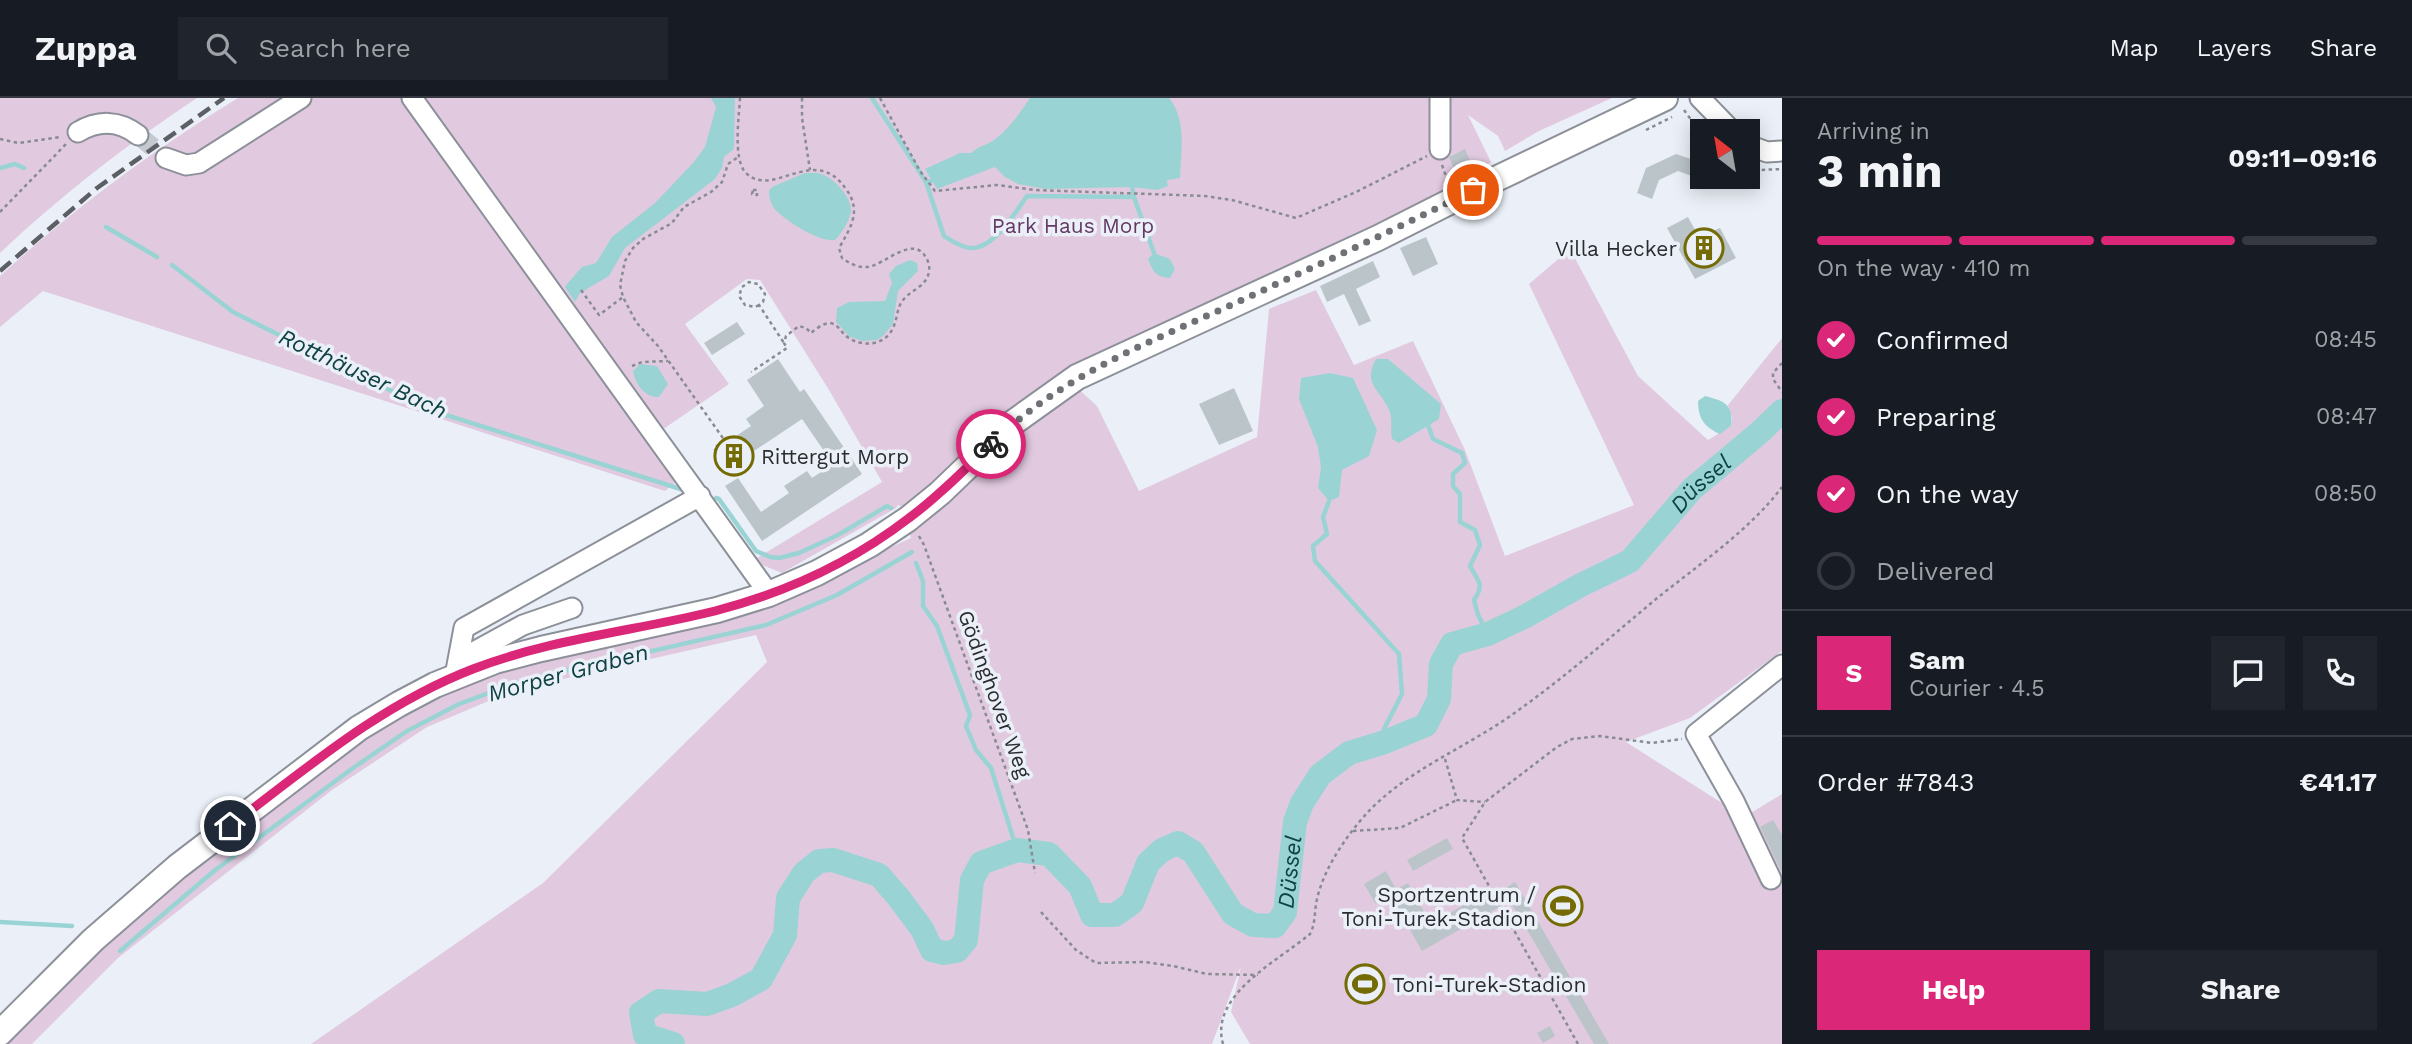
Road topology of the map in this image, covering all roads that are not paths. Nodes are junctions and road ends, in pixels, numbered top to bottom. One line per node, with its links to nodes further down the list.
1 (301, 98): 12 (street)
2 (412, 98): 13 (street)
3 (1440, 98): 11 (street)
4 (1700, 98): 6 (street)
5 (1675, 104): 14 (main road)
6 (1720, 119)
7 (78, 132): 8 (street)
8 (138, 135)
9 (1760, 149): 10 (street)
10 (1782, 151)
11 (1441, 157)
12 (166, 158)
13 (700, 496): 14 (street); 17 (street)
14 (768, 594): 17 (main road)
15 (572, 608): 17 (street)
16 (1782, 665): 18 (street)
17 (457, 668): 19 (main road)
18 (1771, 879)
19 (0, 1033)

